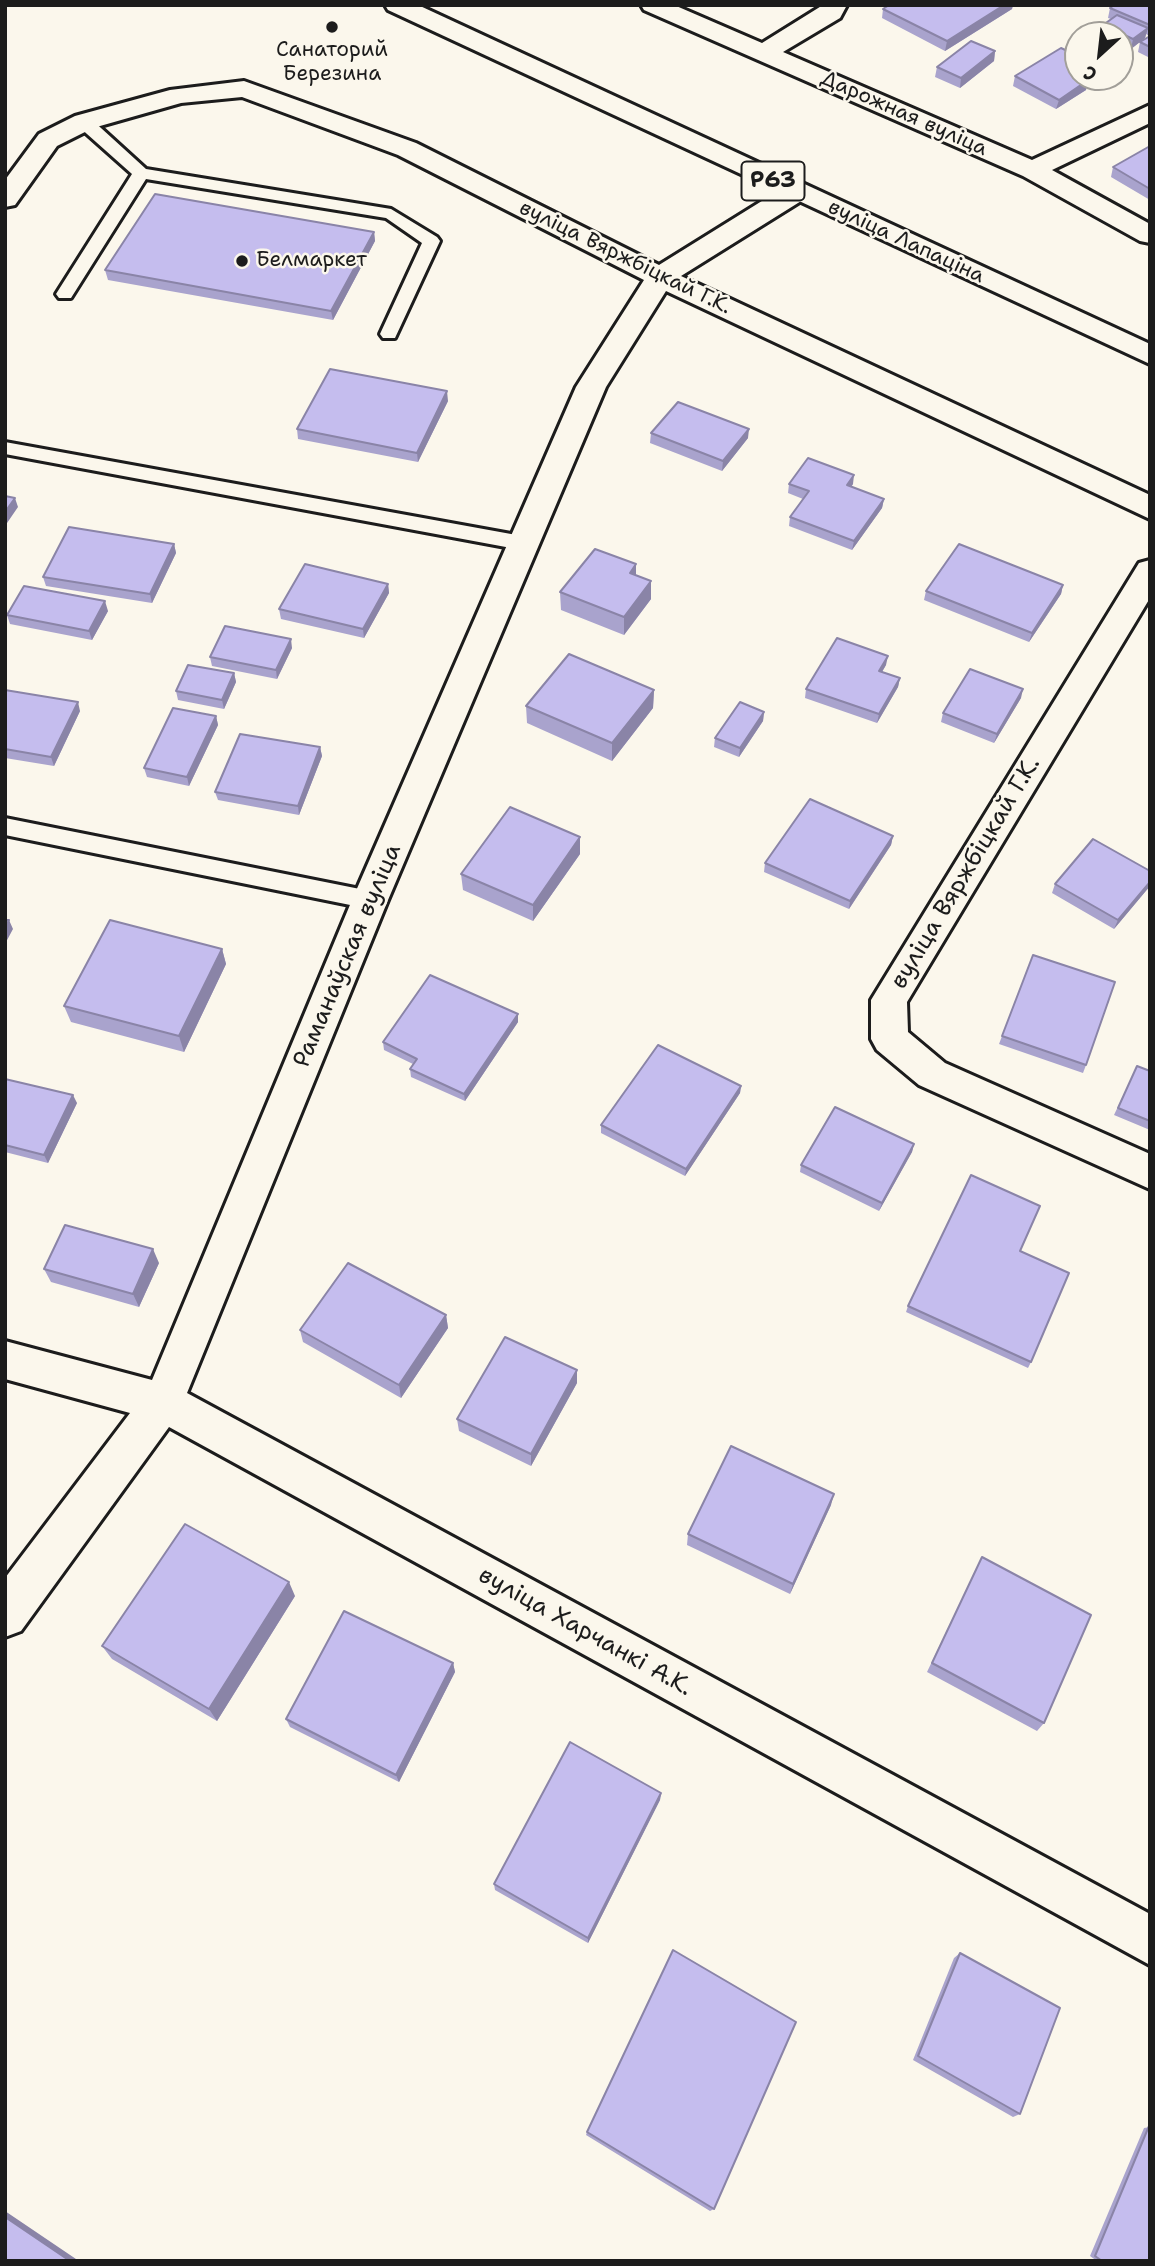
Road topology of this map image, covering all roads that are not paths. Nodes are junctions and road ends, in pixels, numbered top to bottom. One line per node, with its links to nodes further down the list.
1 (397, 5): 9 (street, вуліца Лапаціна / Р63)
2 (653, 5): 4 (street, Дарожная вуліца)
3 (835, 5): 4 (street)
4 (766, 52): 7 (street, Дарожная вуліца)
5 (1150, 113): 7 (street)
6 (84, 122): 8 (lane); 10 (street, вуліца Вяржбіцкай Г.К.); 12 (street, вуліца Вяржбіцкай Г.К.)
7 (1032, 170): 11 (street, Дарожная вуліца)
8 (141, 173): 13 (lane); 14 (lane)
9 (796, 191): 12 (street); 15 (street, вуліца Лапаціна / Р63)
10 (5, 199)
11 (1150, 235)
12 (660, 277): 17 (street, вуліца Вяржбіцкай Г.К.); 18 (street, Раманаўская вуліца)
13 (65, 294)
14 (389, 334)
15 (1150, 355)
16 (5, 448): 18 (lane)
17 (1150, 508)
18 (522, 543): 21 (street, Раманаўская вуліца)
19 (1150, 571): 22 (street, вуліца Вяржбіцкай Г.К.)
20 (5, 826): 21 (lane)
21 (370, 900): 24 (street, Раманаўская вуліца)
22 (1150, 1172)
23 (5, 1360): 24 (street, вуліца Харчанкі А.К.)
24 (163, 1402): 25 (street, Раманаўская вуліца); 26 (street, вуліца Харчанкі А.К.)
25 (5, 1615)
26 (1150, 1941)

